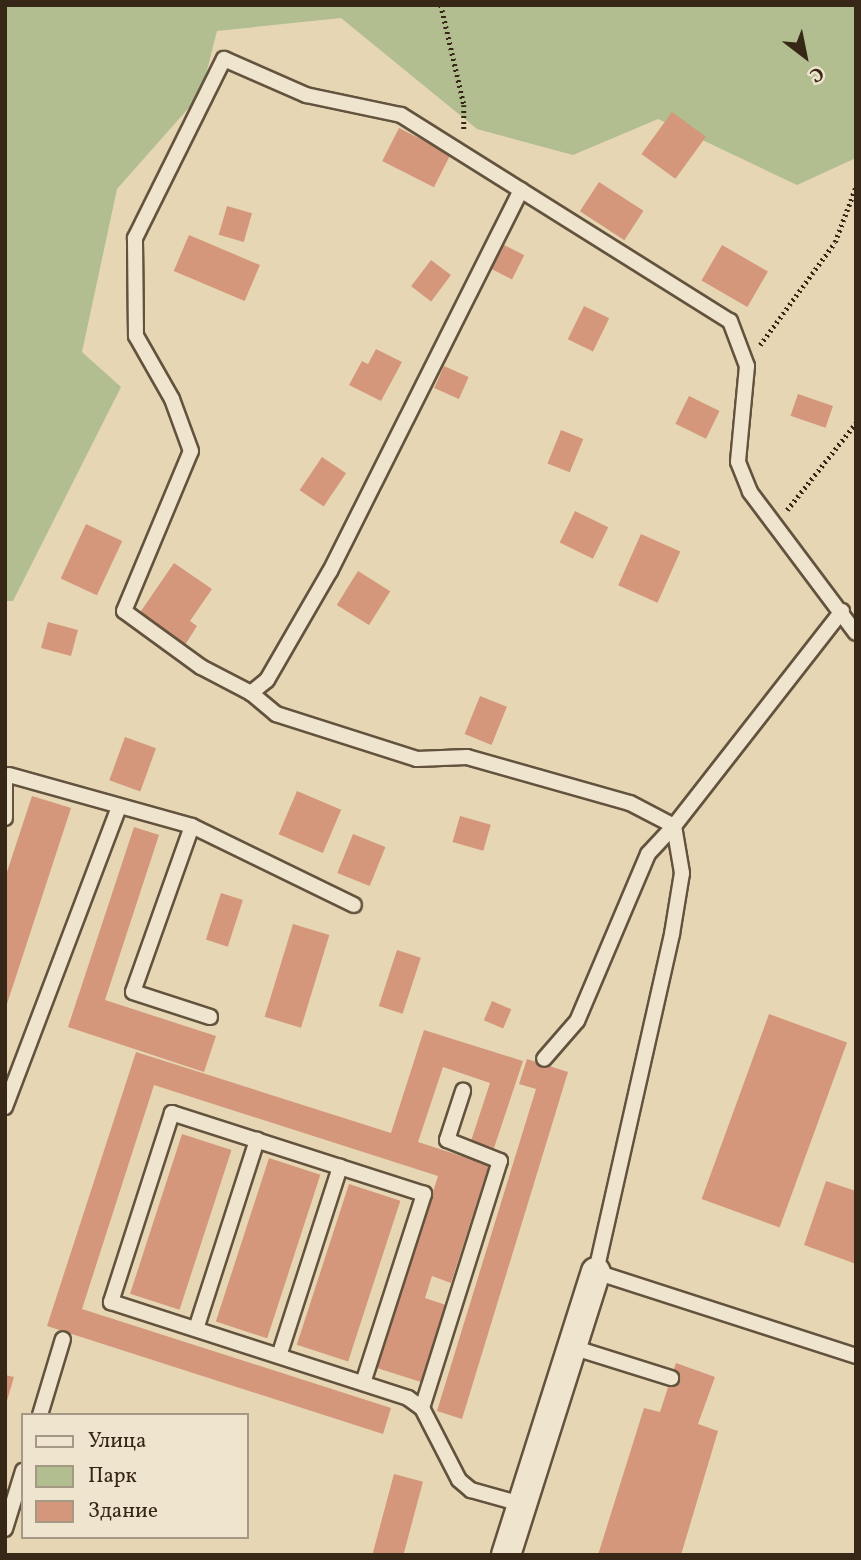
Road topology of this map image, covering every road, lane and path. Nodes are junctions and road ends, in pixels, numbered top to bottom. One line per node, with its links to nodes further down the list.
1 (441, 5): 2 (path)
2 (465, 152): 4 (lane); 10 (lane)
3 (856, 186): 5 (path)
4 (521, 190): 5 (lane); 10 (lane)
5 (747, 366): 7 (lane)
6 (856, 423): 7 (path)
7 (776, 525): 8 (lane)
8 (842, 611): 9 (lane); 15 (lane)
9 (856, 633)
10 (251, 693): 15 (lane)
11 (7, 775): 12 (lane); 13 (lane)
12 (119, 807): 14 (lane); 20 (lane)
13 (5, 818)
14 (192, 826): 16 (lane); 17 (lane)
15 (674, 826): 18 (lane); 23 (lane)
16 (354, 905)
17 (210, 1017)
18 (544, 1059)
19 (463, 1091): 31 (lane)
20 (5, 1107)
21 (257, 1140): 22 (lane); 24 (lane); 24 (lane)
22 (340, 1167): 27 (lane); 30 (lane)
23 (596, 1272): 26 (street); 28 (lane)
24 (196, 1329): 27 (lane)
25 (63, 1339): 32 (lane)
26 (572, 1347): 29 (lane); 34 (street)
27 (279, 1356): 30 (lane)
28 (856, 1356)
29 (671, 1378)
30 (363, 1383): 31 (lane)
31 (422, 1408): 34 (lane)
32 (41, 1413)
33 (21, 1478): 35 (lane)
34 (521, 1504): 36 (street)
35 (5, 1530)
36 (506, 1555)

